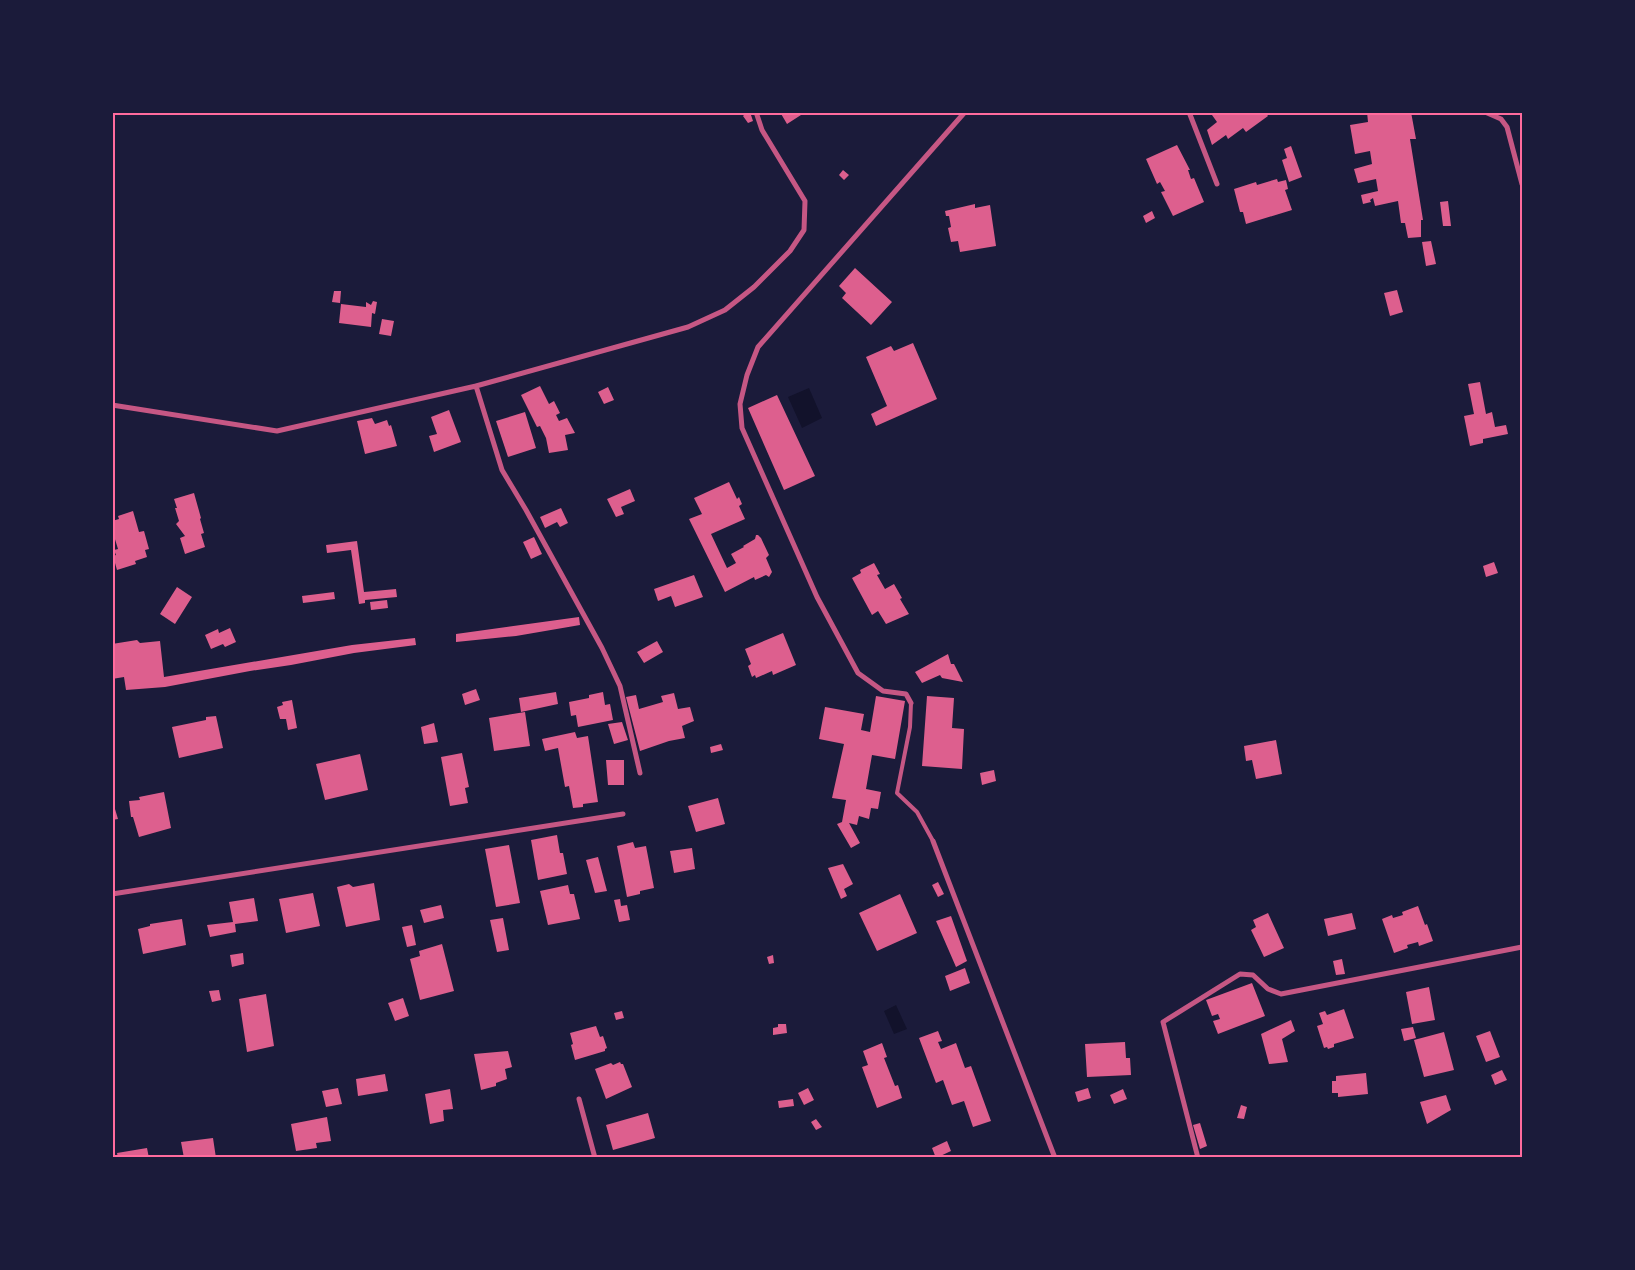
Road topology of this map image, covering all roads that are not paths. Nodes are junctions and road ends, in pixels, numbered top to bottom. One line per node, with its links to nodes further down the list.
1 (756, 112): 7 (street)
2 (965, 112): 9 (street)
3 (1189, 112): 5 (street)
4 (1485, 112): 6 (street)
5 (1217, 184)
6 (1522, 184)
7 (476, 386): 8 (street); 10 (street)
8 (112, 404)
9 (911, 703): 12 (lane)
10 (640, 773)
11 (623, 814): 13 (street)
12 (933, 841): 19 (street)
13 (112, 894)
14 (1522, 947): 20 (street)
15 (579, 1099): 18 (street)
16 (478, 1158): 17 (street)
17 (505, 1158)
18 (595, 1158)
19 (1055, 1158)
20 (1198, 1158)

